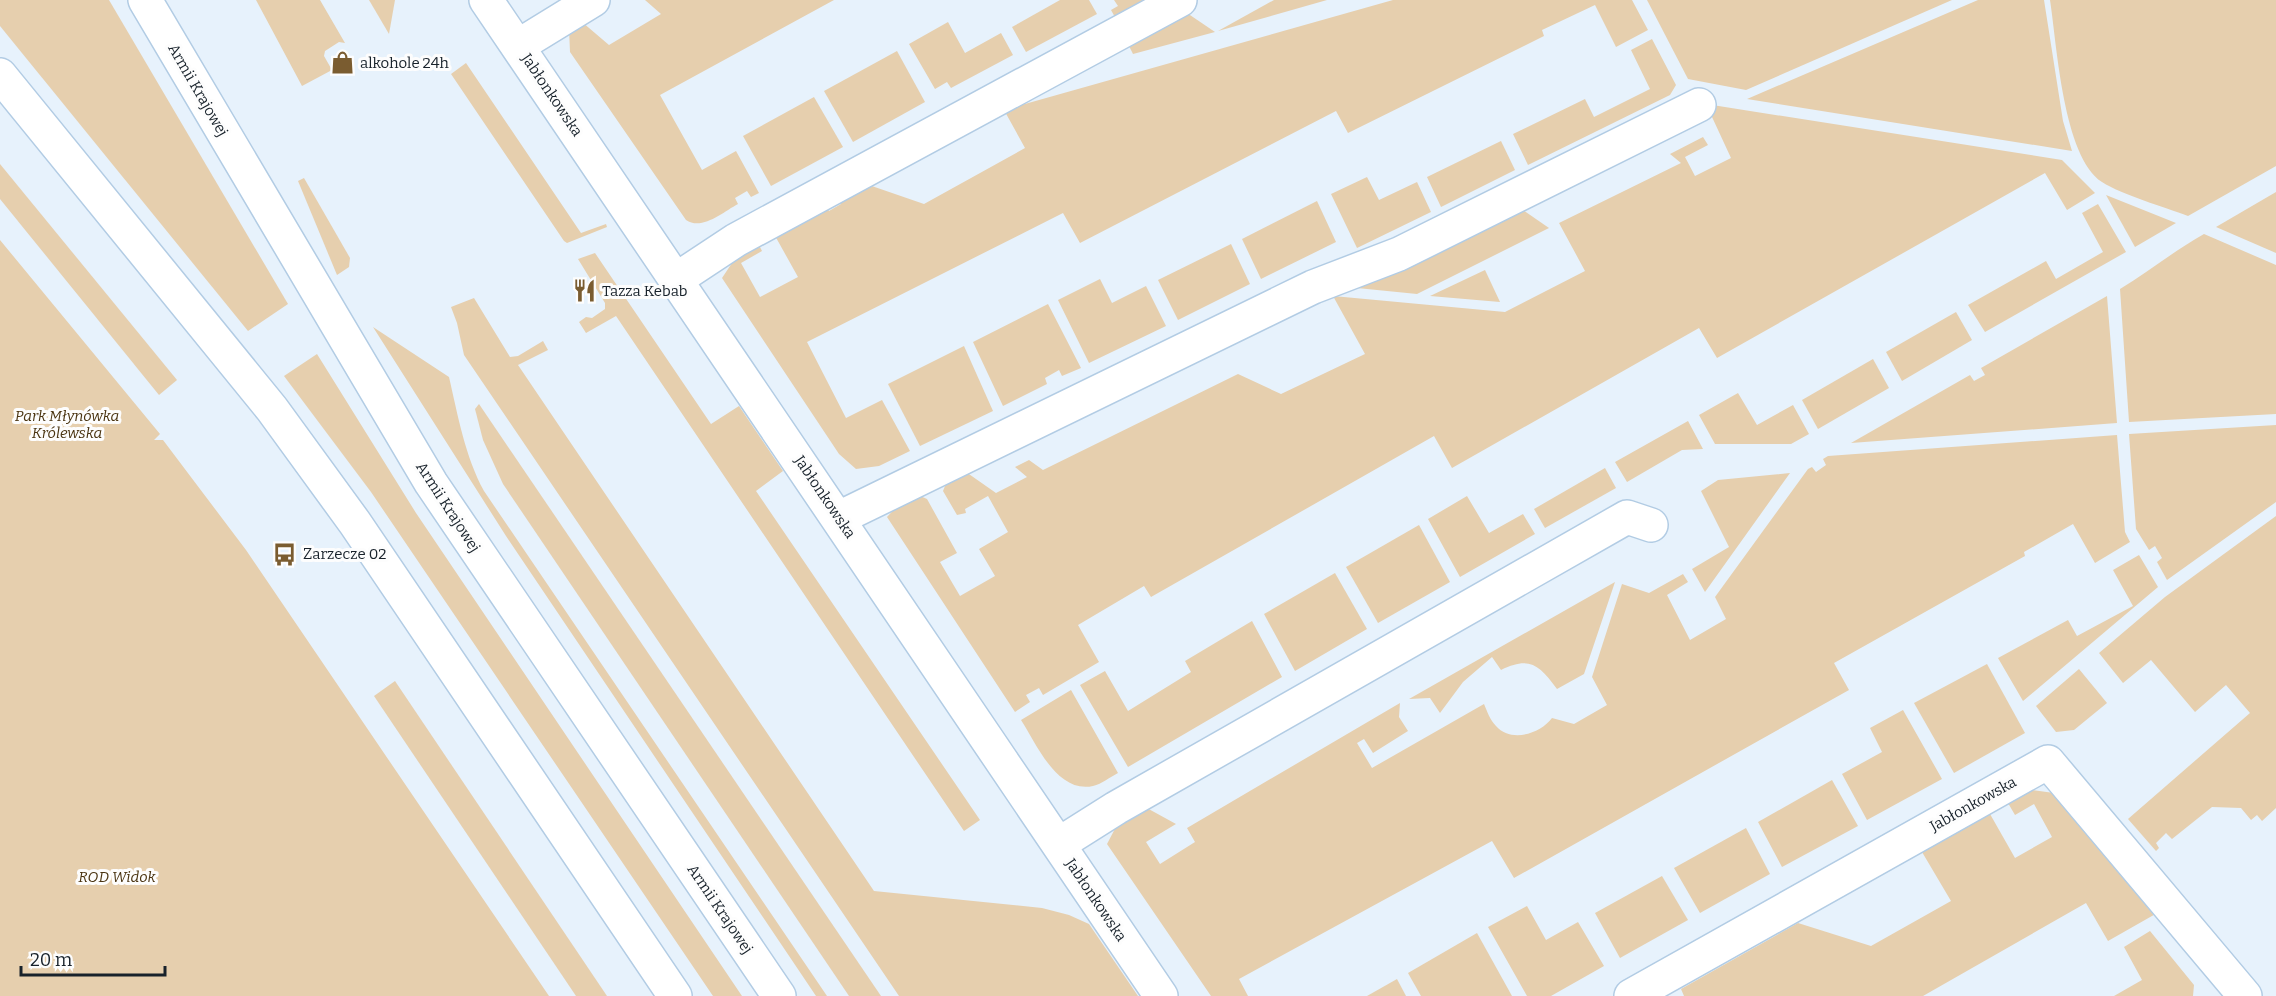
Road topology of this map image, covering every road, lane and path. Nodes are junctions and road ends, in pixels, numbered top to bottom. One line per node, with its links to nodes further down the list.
1 (145, 0): 13 (street, Armii Krajowej)
2 (486, 0): 5 (street, Jabłonkowska)
3 (594, 0): 5 (street)
4 (1180, 0): 8 (street)
5 (518, 46): 8 (street, Jabłonkowska)
6 (0, 75): 12 (street)
7 (1699, 105): 9 (street)
8 (677, 279): 9 (street, Jabłonkowska)
9 (839, 518): 11 (street, Jabłonkowska)
10 (1651, 525): 11 (street)
11 (1059, 844): 14 (street, Jabłonkowska)
12 (675, 996)
13 (778, 996)
14 (1161, 996)
15 (1631, 996): 16 (street, Jabłonkowska)
16 (2245, 996)

